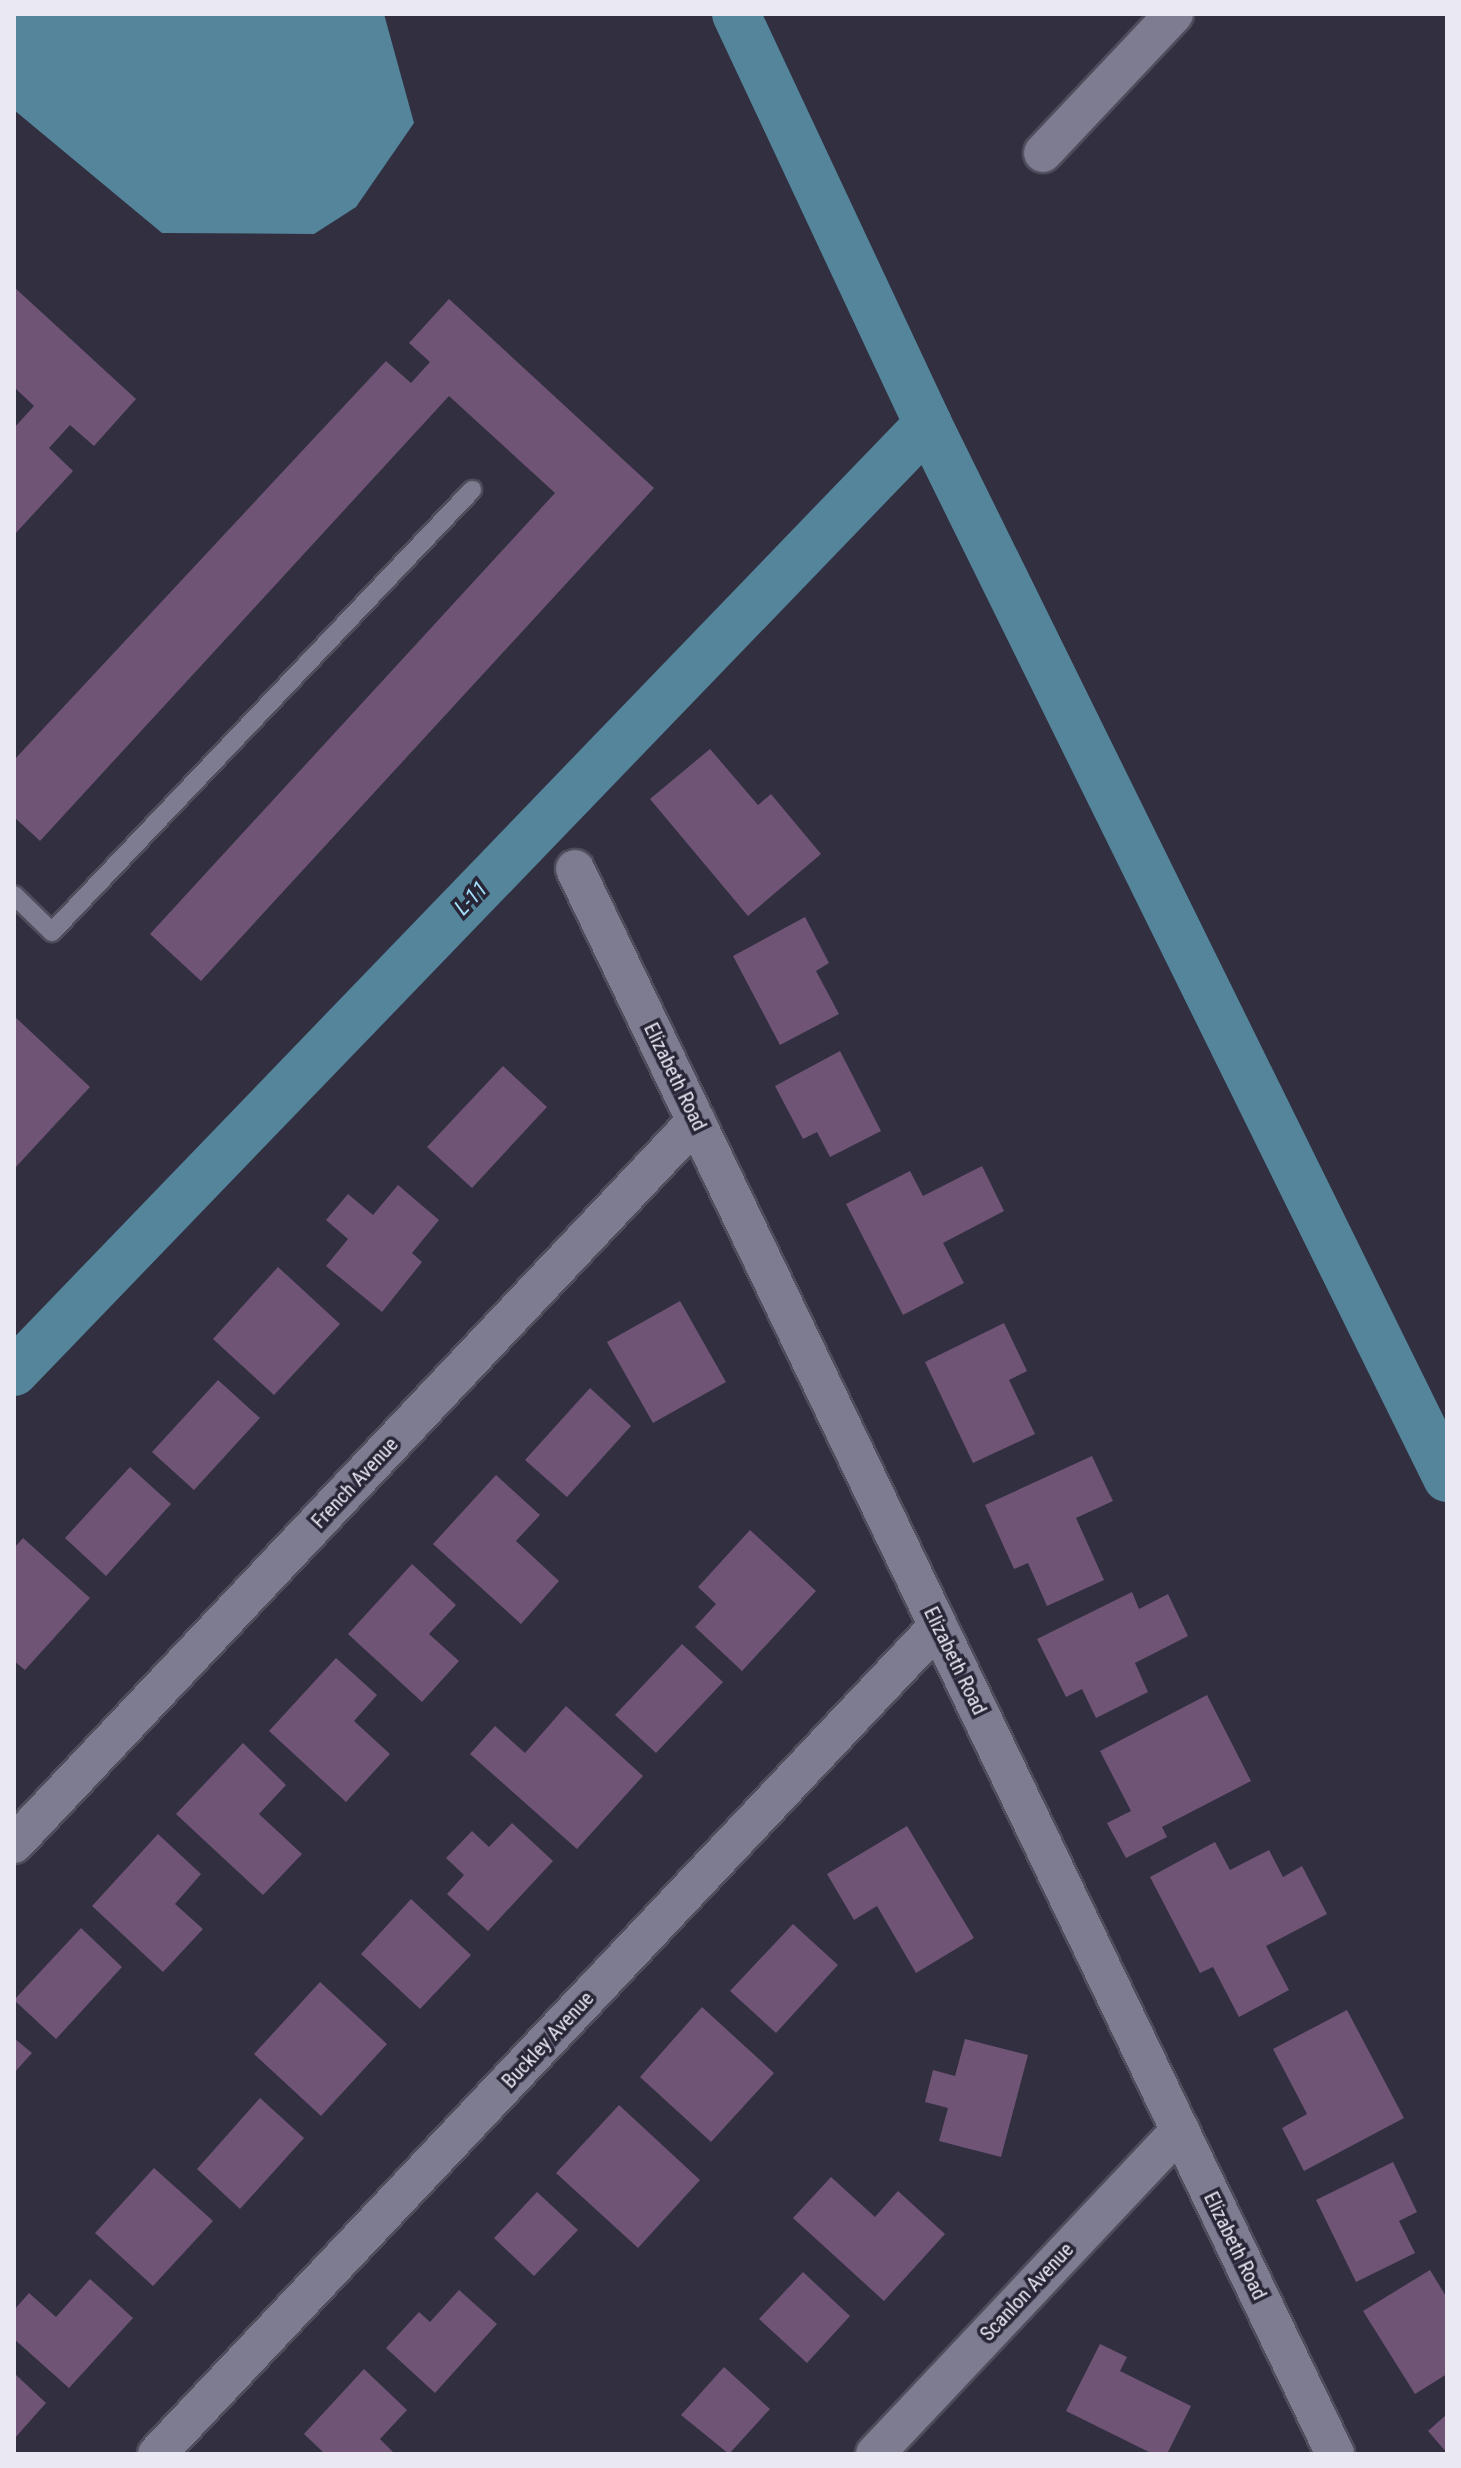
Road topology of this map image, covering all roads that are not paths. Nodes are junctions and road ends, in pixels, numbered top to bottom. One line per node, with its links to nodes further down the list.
1 (1174, 14): 2 (street)
2 (1043, 153)
3 (472, 490): 5 (lane)
4 (575, 869): 6 (street, Elizabeth Road)
5 (14, 895)
6 (696, 1121): 7 (street, Elizabeth Road); 8 (street, French Avenue)
7 (938, 1626): 9 (street, Elizabeth Road); 10 (street, Buckley Avenue)
8 (14, 1844)
9 (1180, 2130): 11 (street, Scanlon Avenue); 12 (street, Elizabeth Road)
10 (157, 2454)
11 (875, 2454)
12 (1335, 2454)

